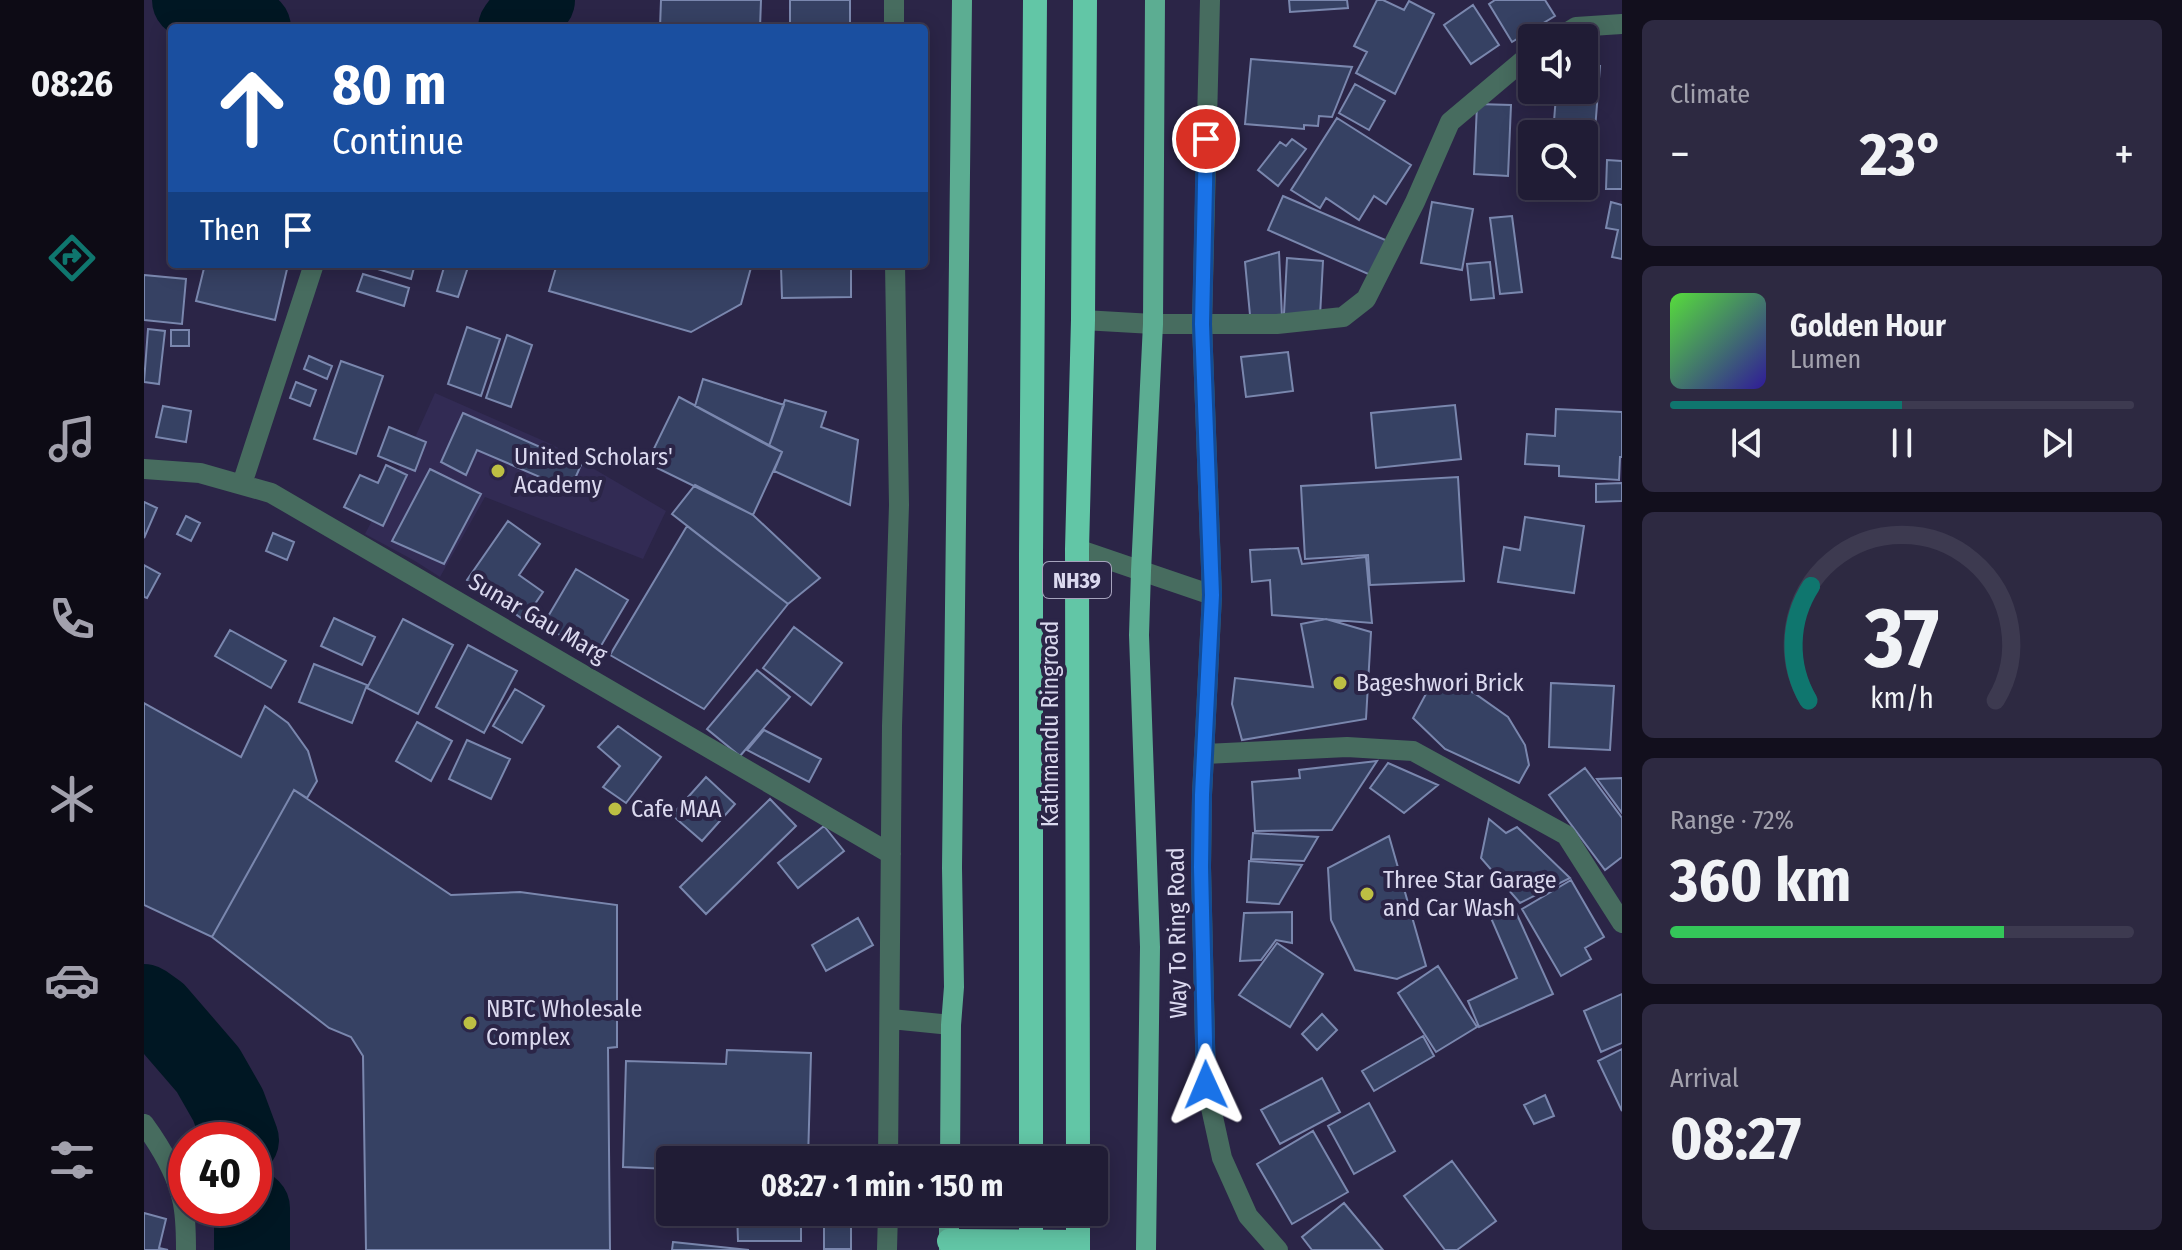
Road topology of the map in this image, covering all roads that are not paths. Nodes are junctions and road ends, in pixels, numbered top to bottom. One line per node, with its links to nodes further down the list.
1 (894, 0): 7 (street)
2 (962, 0): 25 (main road)
3 (1035, 0): 29 (highway, Kathmandu Ringroad / NH39)
4 (1085, 0): 13 (highway, Kathmandu Ringroad / NH39)
5 (1155, 0): 14 (main road)
6 (1210, 0): 15 (street, Way To Ring Road)
7 (894, 24)
8 (1622, 24): 9 (street)
9 (1598, 26)
10 (1518, 65): 15 (street)
11 (313, 268): 17 (street)
12 (895, 268): 22 (street)
13 (1083, 320): 14 (street); 18 (highway, Kathmandu Ringroad / NH39)
14 (1153, 324): 15 (street); 19 (main road)
15 (1202, 324): 20 (street, Way To Ring Road)
16 (144, 469): 17 (street, Sunar Gau Marg)
17 (242, 484): 22 (street, Sunar Gau Marg)
18 (1077, 549): 19 (street); 30 (highway, Kathmandu Ringroad / NH39)
19 (1141, 571): 20 (street); 37 (main road)
20 (1212, 595): 21 (street, Way To Ring Road)
21 (1205, 754): 23 (street); 38 (street, Way To Ring Road)
22 (891, 854): 24 (street)
23 (1622, 923)
24 (891, 1019): 25 (street); 27 (street)
25 (951, 1025): 28 (main road)
26 (144, 1124): 35 (street)
27 (888, 1146)
28 (950, 1146)
29 (1031, 1146)
30 (1078, 1146)
31 (888, 1226): 36 (street)
32 (949, 1245): 33 (highway)
33 (1031, 1246): 34 (highway)
34 (1078, 1246)
35 (186, 1250)
36 (887, 1250)
37 (1146, 1250)
38 (1278, 1250)

